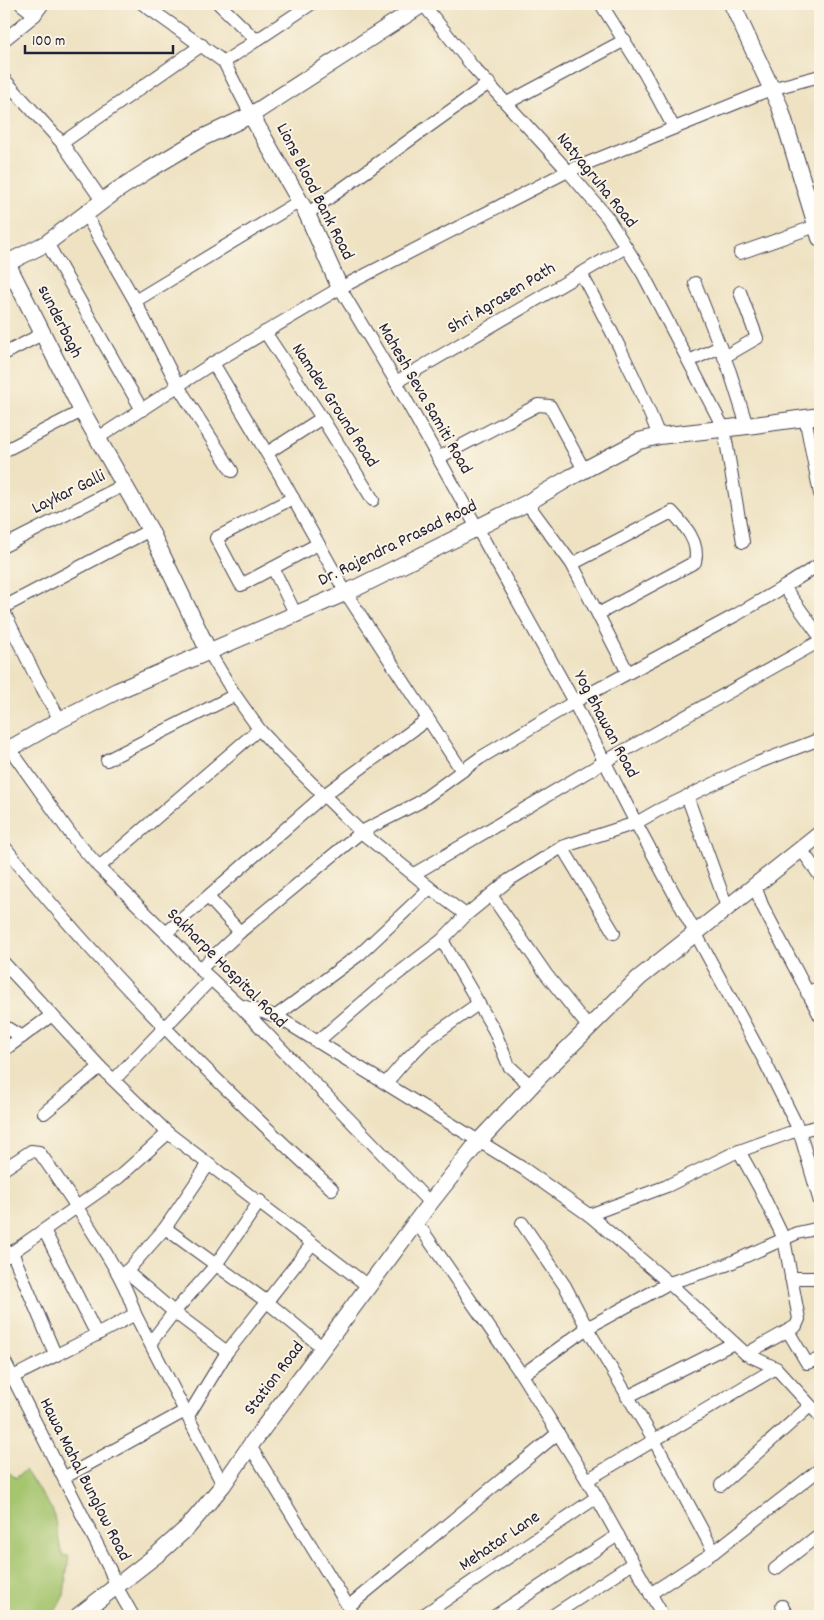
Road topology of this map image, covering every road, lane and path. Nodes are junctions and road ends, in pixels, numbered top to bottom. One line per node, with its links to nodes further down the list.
1 (21, 4): 8 (street)
2 (219, 4): 10 (street)
3 (311, 4): 10 (street)
4 (423, 4): 16 (street, Natyagruha Road); 19 (main road, sunderbagh)
5 (601, 4): 11 (street)
6 (732, 4): 17 (main road)
7 (146, 5): 12 (street)
8 (39, 9): 9 (street)
9 (4, 40)
10 (256, 40): 13 (street)
11 (625, 40): 18 (street); 20 (street)
12 (202, 45): 13 (street); 21 (street)
13 (224, 62): 19 (street)
14 (820, 76): 17 (street)
15 (4, 79): 21 (street)
16 (489, 84): 18 (street, Natyagruha Road); 24 (street)
17 (771, 89): 20 (street); 26 (main road)
18 (507, 102): 22 (street, Natyagruha Road)
19 (251, 115): 23 (main road, sunderbagh); 24 (main road, Lions Blood Bank Road)
20 (674, 128): 22 (street)
21 (62, 142): 23 (street)
22 (568, 171): 28 (street, Natyagruha Road); 33 (street)
23 (103, 202): 25 (main road, sunderbagh)
24 (303, 208): 33 (main road, Lions Blood Bank Road); 35 (street)
25 (86, 215): 27 (main road, sunderbagh); 35 (street)
26 (817, 222): 29 (street)
27 (47, 243): 30 (main road, sunderbagh); 44 (street)
28 (626, 247): 31 (street, Shri Agrasen Path); 40 (street, Natyagruha Road)
29 (740, 253)
30 (5, 259): 37 (main road, sunderbagh)
31 (581, 273): 42 (street, Shri Agrasen Path); 50 (street)
32 (695, 283): 38 (street)
33 (340, 288): 36 (street); 42 (street, Mahesh Seva Samiti Road)
34 (740, 292): 38 (street)
35 (135, 301): 43 (street)
36 (264, 332): 41 (street); 47 (street, Namdev Ground Road)
37 (42, 334): 39 (street); 45 (main road, sunderbagh)
38 (722, 352): 40 (street); 48 (street)
39 (4, 354)
40 (689, 361): 49 (street, Natyagruha Road)
41 (213, 363): 43 (street); 53 (street)
42 (396, 382): 54 (street, Mahesh Seva Samiti Road)
43 (178, 386): 44 (street); 56 (street)
44 (142, 410): 51 (street)
45 (82, 411): 51 (main road, sunderbagh); 52 (street)
46 (812, 416): 48 (main road, Dr. Rajendra Prasad Road); 58 (street)
47 (322, 418): 53 (street); 60 (street, Namdev Ground Road)
48 (747, 426): 49 (main road, Dr. Rajendra Prasad Road)
49 (724, 429): 50 (main road, Dr. Rajendra Prasad Road); 64 (street, Natyagruha Road)
50 (658, 436): 55 (main road, Dr. Rajendra Prasad Road)
51 (98, 438): 57 (main road, sunderbagh)
52 (4, 451)
53 (267, 453): 59 (street)
54 (438, 458): 55 (street); 62 (street, Mahesh Seva Samiti Road)
55 (584, 470): 61 (main road, Dr. Rajendra Prasad Road)
56 (232, 471)
57 (124, 485): 63 (main road, sunderbagh); 66 (street, Laykar Galli)
58 (820, 494)
59 (293, 498): 65 (street); 69 (street)
60 (373, 500)
61 (527, 503): 62 (main road, Dr. Rajendra Prasad Road); 67 (street)
62 (477, 528): 71 (main road, Dr. Rajendra Prasad Road); 80 (street, Yog Bhawan Road)
63 (150, 530): 72 (street); 77 (main road, sunderbagh)
64 (743, 542)
65 (318, 544): 69 (street); 71 (street)
66 (4, 546)
67 (572, 564): 74 (street); 74 (street)
68 (820, 564): 70 (street)
69 (273, 568): 75 (street)
70 (784, 587): 76 (street); 78 (street)
71 (346, 593): 75 (main road, Dr. Rajendra Prasad Road); 81 (street)
72 (4, 607)
73 (4, 612): 82 (street)
74 (598, 614): 78 (street)
75 (296, 615): 77 (main road, Dr. Rajendra Prasad Road)
76 (820, 639): 87 (street)
77 (209, 652): 79 (street); 82 (main road, Dr. Rajendra Prasad Road)
78 (628, 673): 80 (street)
79 (235, 695): 83 (street); 86 (street)
80 (574, 702): 87 (street, Yog Bhawan Road); 88 (street)
81 (428, 719): 88 (street); 89 (street)
82 (60, 720): 85 (main road, Dr. Rajendra Prasad Road)
83 (259, 729): 89 (street); 98 (street)
84 (820, 740): 90 (street)
85 (7, 751): 98 (street, Sakharpe Hospital Road)
86 (108, 760)
87 (604, 762): 91 (street, Yog Bhawan Road); 99 (street)
88 (462, 772): 92 (street)
89 (324, 795): 92 (street); 104 (street)
90 (687, 796): 91 (street); 105 (street)
91 (636, 823): 96 (street); 110 (street, Yog Bhawan Road)
92 (361, 832): 99 (street); 107 (street)
93 (820, 834): 97 (main road)
94 (820, 845): 97 (main road)
95 (4, 846): 123 (street)
96 (562, 847): 103 (street); 109 (street)
97 (804, 853): 100 (street); 102 (main road)
98 (99, 867): 108 (street, Sakharpe Hospital Road)
99 (414, 874): 101 (street)
100 (820, 876)
101 (430, 888): 106 (street); 120 (street)
102 (756, 890): 105 (main road); 110 (main road); 116 (street)
103 (491, 895): 106 (street); 124 (street)
104 (208, 897): 107 (street); 108 (street)
105 (727, 907): 110 (main road)
106 (466, 915): 111 (street)
107 (240, 932): 113 (street)
108 (166, 933): 113 (street, Sakharpe Hospital Road)
109 (614, 933)
110 (697, 936): 124 (main road); 134 (street, Yog Bhawan Road); 136 (main road)
111 (442, 940): 117 (street); 126 (street)
112 (4, 964): 119 (street)
113 (200, 969): 114 (street, Sakharpe Hospital Road)
114 (211, 979): 118 (street, Sakharpe Hospital Road); 123 (street)
115 (820, 987): 116 (street)
116 (807, 993): 121 (street)
117 (478, 1004): 130 (street); 131 (street)
118 (240, 1005): 120 (street); 143 (street, Sakharpe Hospital Road)
119 (52, 1015): 125 (street); 128 (street)
120 (276, 1016): 126 (street)
121 (820, 1016)
122 (4, 1026): 125 (street)
123 (164, 1026): 129 (street); 140 (street)
124 (588, 1028): 131 (main road)
125 (22, 1037): 127 (street)
126 (317, 1042): 130 (street)
127 (4, 1050)
128 (100, 1067): 129 (street); 132 (street)
129 (114, 1080): 135 (street)
130 (386, 1083): 136 (street)
131 (531, 1086): 136 (main road)
132 (44, 1113)
133 (820, 1126): 134 (street)
134 (799, 1130): 137 (street); 142 (street, Yog Bhawan Road)
135 (168, 1133): 138 (street); 144 (street)
136 (482, 1144): 143 (main road, Station Road); 145 (street); 148 (main road, Station Road)
137 (739, 1151): 145 (street); 151 (street)
138 (208, 1165): 141 (street); 147 (street)
139 (4, 1169): 144 (street)
140 (332, 1189)
141 (260, 1201): 152 (street); 154 (street)
142 (820, 1202)
143 (430, 1203): 148 (main road, Station Road)
144 (77, 1207): 150 (street); 155 (street)
145 (589, 1215): 158 (street)
146 (522, 1223): 163 (street)
147 (165, 1228): 154 (street); 155 (street)
148 (418, 1228): 159 (main road, Station Road); 175 (street); 183 (main road, Station Road)
149 (820, 1228): 151 (street)
150 (44, 1230): 153 (street); 165 (street)
151 (784, 1240): 156 (street); 158 (street)
152 (312, 1244): 159 (street); 160 (street)
153 (8, 1255): 170 (street)
154 (216, 1266): 160 (street); 161 (street)
155 (123, 1274): 161 (street); 162 (street)
156 (791, 1278): 157 (street); 164 (street)
157 (820, 1278)
158 (669, 1283): 163 (street); 167 (street)
159 (368, 1286): 168 (main road, Station Road)
160 (266, 1301): 168 (street); 169 (street)
161 (174, 1312): 166 (street); 169 (street)
162 (135, 1314): 165 (street); 166 (street)
163 (587, 1328): 175 (street); 177 (street)
164 (788, 1330): 171 (street); 172 (street)
165 (97, 1335): 170 (street)
166 (151, 1342): 179 (street)
167 (734, 1342): 171 (street); 177 (street)
168 (323, 1348): 183 (main road, Station Road)
169 (226, 1352): 179 (street)
170 (55, 1354): 176 (street)
171 (746, 1354): 174 (street)
172 (820, 1359)
173 (4, 1360): 176 (street, Hawa Mahal Bunglow Road)
174 (776, 1368): 178 (street); 182 (street)
175 (522, 1375): 181 (street)
176 (13, 1377): 185 (street, Hawa Mahal Bunglow Road)
177 (627, 1397): 182 (street)
178 (810, 1406): 180 (street); 188 (street)
179 (187, 1413): 185 (street); 187 (street)
180 (820, 1416)
181 (558, 1433): 186 (street); 197 (street)
182 (654, 1440): 186 (street); 192 (street)
183 (253, 1451): 187 (main road, Station Road); 195 (main road, Station Road); 197 (street)
184 (820, 1469): 192 (street)
185 (65, 1477): 195 (street, Hawa Mahal Bunglow Road)
186 (588, 1480): 189 (street)
187 (223, 1485): 195 (main road, Station Road)
188 (722, 1485)
189 (597, 1497): 191 (street); 201 (street, Mehatar Lane)
190 (820, 1534): 194 (street)
191 (618, 1535): 193 (street); 202 (street)
192 (714, 1552): 196 (street)
193 (633, 1563): 196 (street); 203 (street)
194 (775, 1569)
195 (119, 1591): 198 (main road, Station Road); 199 (main road, Station Road); 200 (street, Hawa Mahal Bunglow Road)
196 (650, 1594): 204 (street)
197 (352, 1611)
198 (78, 1616)
199 (96, 1616)
200 (133, 1616)
201 (422, 1616)
202 (495, 1616)
203 (552, 1616)
204 (663, 1616)

